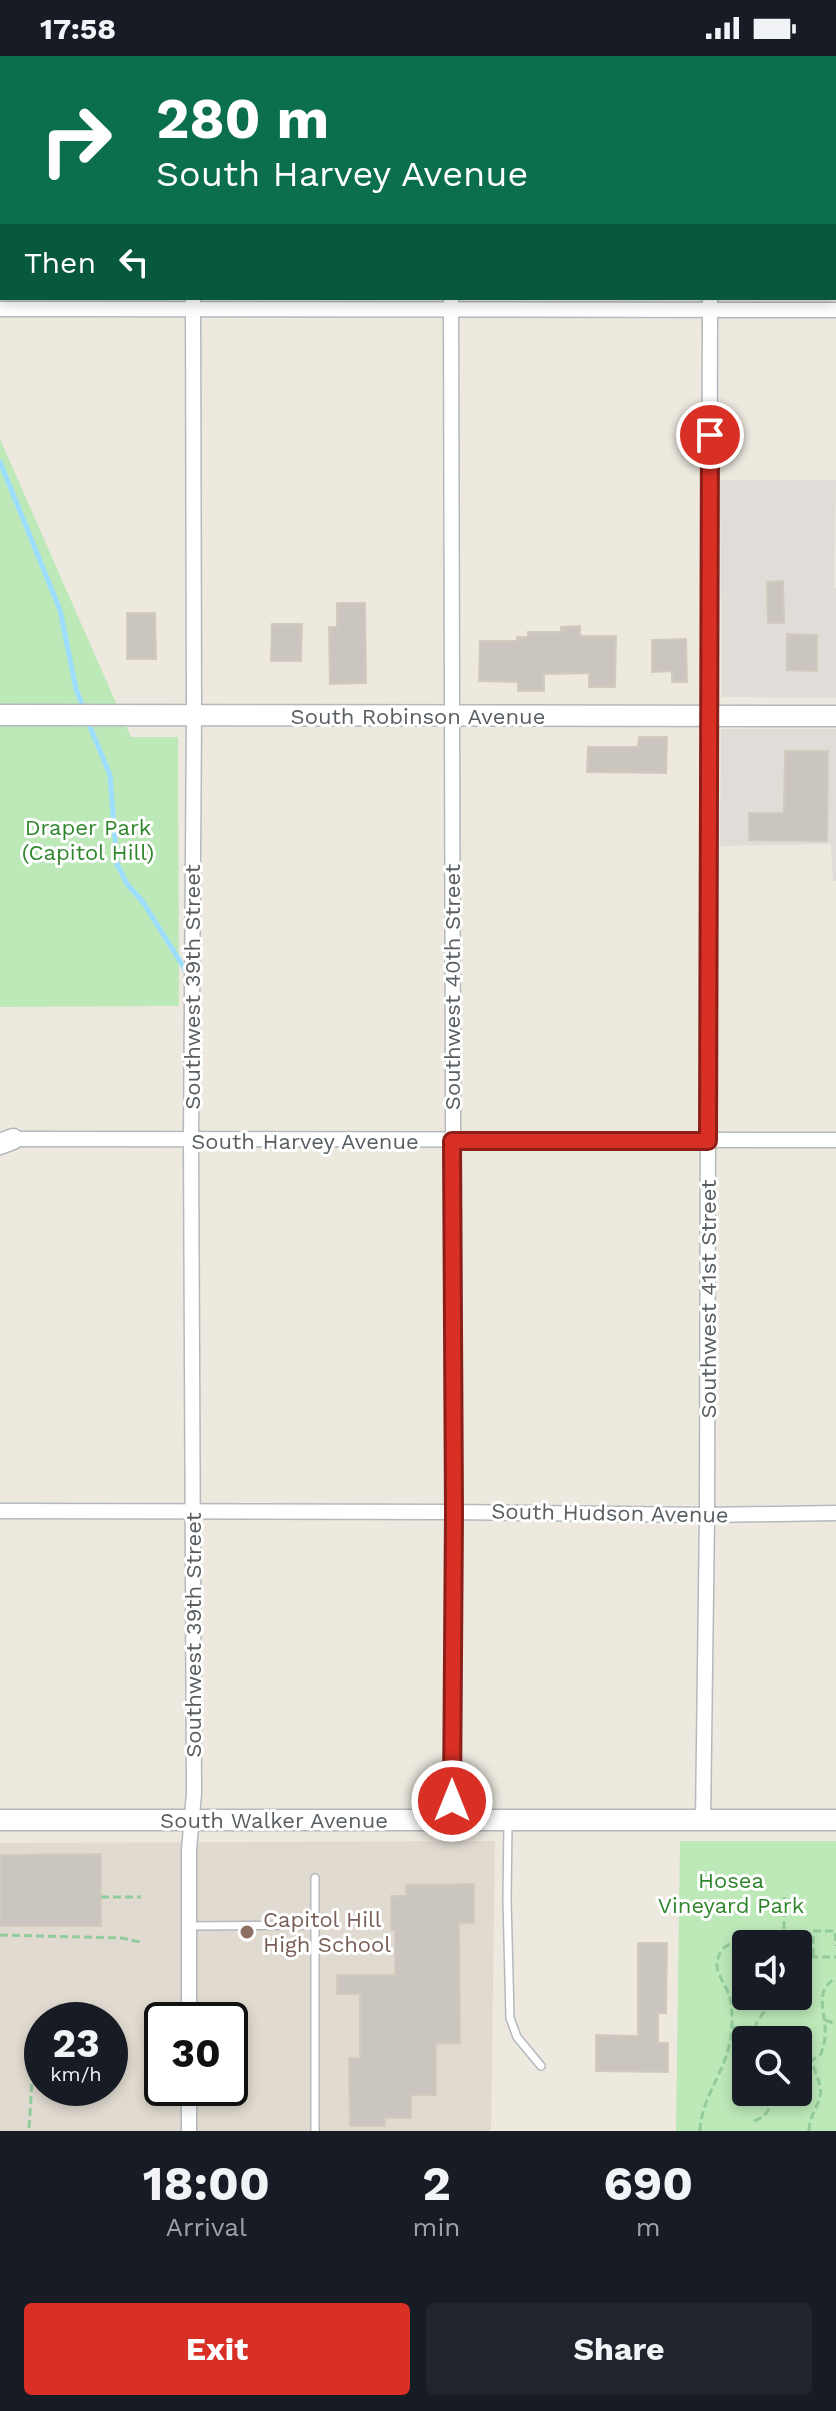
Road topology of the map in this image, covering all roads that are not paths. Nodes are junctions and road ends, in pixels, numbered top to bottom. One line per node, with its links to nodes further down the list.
1 (193, 304): 2 (street); 4 (street); 7 (street, Southwest 39th Street)
2 (451, 304): 3 (street); 8 (street, Southwest 40th Street)
3 (710, 304): 5 (street); 9 (street, Southwest 41st Street)
4 (0, 309)
5 (836, 310)
6 (0, 715): 7 (main road, South Robinson Avenue)
7 (194, 716): 8 (main road, South Robinson Avenue); 12 (street, Southwest 39th Street)
8 (452, 716): 9 (main road, South Robinson Avenue); 14 (street, Southwest 40th Street)
9 (710, 716): 10 (main road, South Robinson Avenue); 15 (street, Southwest 41st Street)
10 (836, 716)
11 (4, 1140): 12 (street, South Harvey Avenue)
12 (191, 1140): 14 (street, South Harvey Avenue); 17 (street, Southwest 39th Street)
13 (836, 1140): 15 (street, South Harvey Avenue)
14 (452, 1141): 15 (street, South Harvey Avenue); 18 (street, Southwest 40th Street)
15 (708, 1141): 20 (street, Southwest 41st Street)
16 (0, 1511): 17 (street, South Hudson Avenue)
17 (192, 1511): 18 (street, South Hudson Avenue); 22 (street, Southwest 39th Street)
18 (454, 1512): 20 (street, South Hudson Avenue); 24 (street, Southwest 40th Street)
19 (836, 1513): 20 (street, South Hudson Avenue)
20 (707, 1515): 26 (street, Southwest 41st Street)
21 (0, 1820): 22 (main road, South Walker Avenue)
22 (191, 1820): 24 (main road, South Walker Avenue); 29 (street, Southwest 39th Street)
23 (836, 1820): 26 (main road, South Walker Avenue)
24 (451, 1821): 25 (main road, South Walker Avenue)
25 (508, 1821): 26 (main road, South Walker Avenue); 31 (lane)
26 (703, 1821)
27 (315, 1878): 28 (lane)
28 (315, 1925): 29 (lane); 34 (lane)
29 (189, 1926): 30 (street, Southwest 39th Street)
30 (189, 2002)
31 (541, 2066)
32 (189, 2106): 33 (street)
33 (189, 2131)
34 (315, 2131)

